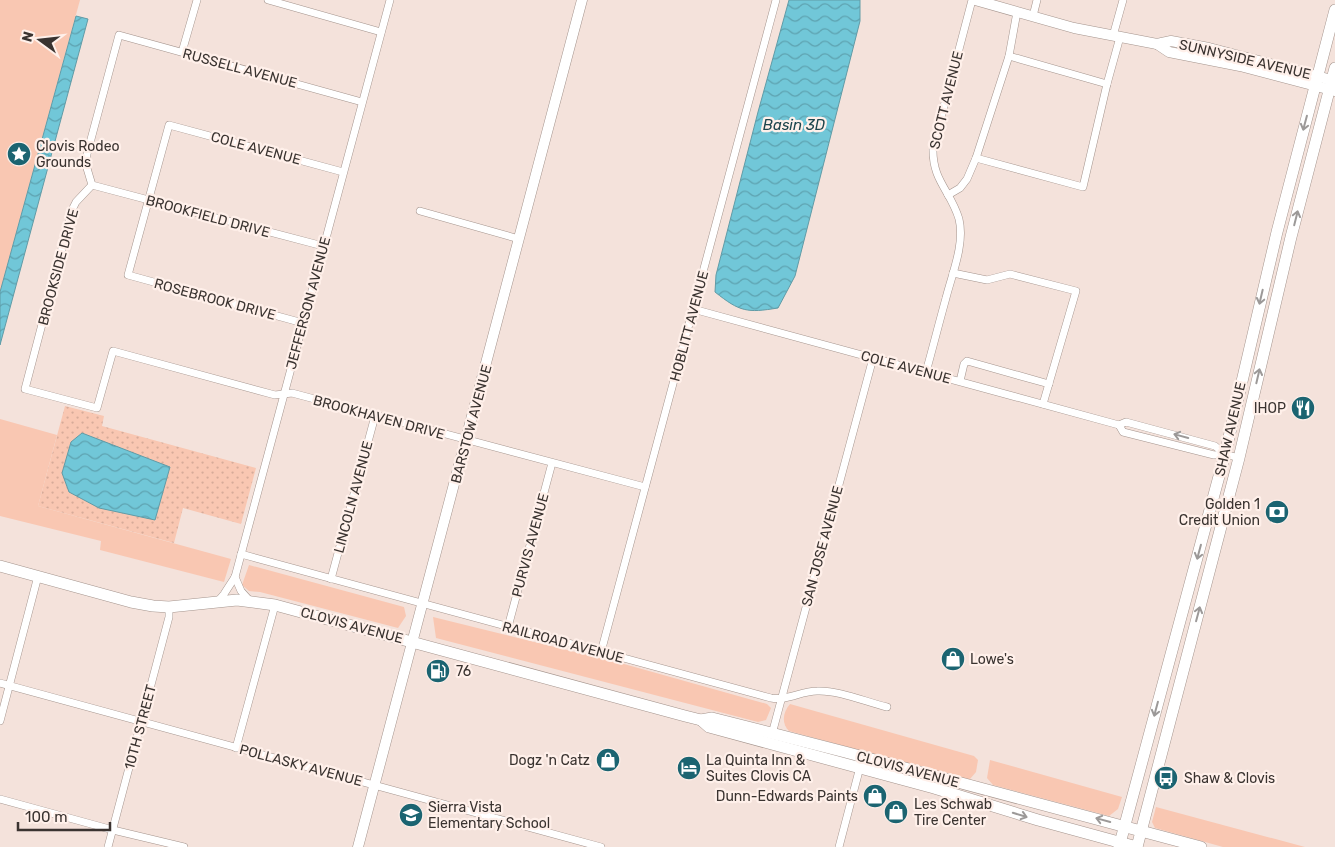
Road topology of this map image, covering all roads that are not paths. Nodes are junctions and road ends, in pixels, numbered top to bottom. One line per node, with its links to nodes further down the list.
1 (197, 0): 14 (street)
2 (268, 0): 12 (street)
3 (390, 0): 12 (street, JEFFERSON AVENUE)
4 (582, 0): 28 (main road, BARSTOW AVENUE)
5 (776, 0): 32 (street, HOBLITT AVENUE)
6 (974, 0): 10 (main road, SUNNYSIDE AVENUE); 24 (street, SCOTT AVENUE)
7 (1038, 0): 11 (street)
8 (1123, 0): 13 (street)
9 (1335, 10): 17 (main road, SHAW AVENUE)
10 (1018, 12): 11 (main road, SUNNYSIDE AVENUE); 15 (street)
11 (1033, 16): 13 (main road, SUNNYSIDE AVENUE)
12 (381, 32): 20 (street, JEFFERSON AVENUE)
13 (1116, 36): 17 (main road, SUNNYSIDE AVENUE); 18 (street)
14 (182, 52): 20 (street, RUSSELL AVENUE); 23 (street, RUSSELL AVENUE)
15 (1009, 56): 18 (street); 21 (street)
16 (1335, 68): 19 (main road, SHAW AVENUE)
17 (1316, 81): 19 (main road, SUNNYSIDE AVENUE); 27 (main road, SHAW AVENUE, one-way to 27)
18 (1107, 84): 21 (street)
19 (1333, 85): 31 (main road, SHAW AVENUE, one-way to 19)
20 (362, 102): 22 (street, JEFFERSON AVENUE)
21 (976, 158): 24 (street)
22 (343, 172): 25 (street, COLE AVENUE); 29 (street, JEFFERSON AVENUE)
23 (92, 185): 25 (street, BROOKFIELD DRIVE); 40 (street, BROOKSIDE DRIVE)
24 (948, 195): 30 (street, SCOTT AVENUE)
25 (148, 200): 29 (street, BROOKFIELD DRIVE); 33 (street, ROSEBROOK DRIVE)
26 (420, 211): 28 (street)
27 (1278, 226): 31 (main road); 43 (main road, SHAW AVENUE, one-way to 43)
28 (520, 239): 42 (main road, BARSTOW AVENUE)
29 (323, 246): 33 (street, JEFFERSON AVENUE)
30 (952, 273): 35 (street, SCOTT AVENUE); 37 (street)
31 (1274, 307): 44 (main road, SHAW AVENUE, one-way to 31)
32 (693, 309): 34 (street, COLE AVENUE); 46 (street, HOBLITT AVENUE)
33 (303, 323): 38 (street, JEFFERSON AVENUE)
34 (873, 358): 35 (street, COLE AVENUE); 63 (street, SAN JOSE AVENUE)
35 (926, 372): 36 (street, COLE AVENUE)
36 (960, 381): 37 (street); 39 (street, COLE AVENUE)
37 (1049, 384): 39 (street)
38 (284, 394): 40 (street, BROOKHAVEN DRIVE); 41 (street, BROOKHAVEN DRIVE); 47 (street, JEFFERSON AVENUE)
39 (1043, 404): 43 (street, COLE AVENUE)
40 (97, 408)
41 (375, 416): 42 (street, BROOKHAVEN DRIVE); 51 (street, LINCOLN AVENUE)
42 (466, 440): 45 (street, BROOKHAVEN DRIVE); 54 (main road, BARSTOW AVENUE)
43 (1225, 454): 44 (street, COLE AVENUE); 57 (main road, SHAW AVENUE, one-way to 57)
44 (1239, 458): 64 (main road, SHAW AVENUE, one-way to 44)
45 (552, 463): 46 (street, BROOKHAVEN DRIVE); 58 (street, PURVIS AVENUE)
46 (645, 487): 60 (street, HOBLITT AVENUE)
47 (241, 554): 50 (street, JEFFERSON AVENUE); 51 (street, RAILROAD AVENUE)
48 (0, 566): 49 (main road, CLOVIS AVENUE)
49 (38, 576): 56 (main road, CLOVIS AVENUE); 62 (street)
50 (235, 577): 52 (street, JEFFERSON AVENUE); 53 (street)
51 (331, 578): 54 (street, RAILROAD AVENUE)
52 (217, 601): 53 (main road, CLOVIS AVENUE); 56 (main road, CLOVIS AVENUE)
53 (250, 601): 55 (main road, CLOVIS AVENUE)
54 (421, 603): 58 (street, RAILROAD AVENUE); 59 (main road, BARSTOW AVENUE)
55 (275, 604): 59 (main road, CLOVIS AVENUE); 70 (street)
56 (169, 606): 68 (street, 10TH STREET)
57 (1181, 621): 64 (main road); 75 (main road, SHAW AVENUE, one-way to 75)
58 (508, 627): 60 (street, RAILROAD AVENUE)
59 (411, 642): 66 (main road, CLOVIS AVENUE); 73 (main road, BARSTOW AVENUE)
60 (601, 652): 63 (street, RAILROAD AVENUE)
61 (0, 683): 62 (street, POLLASKY AVENUE)
62 (9, 686): 67 (street); 68 (street, POLLASKY AVENUE)
63 (781, 699): 65 (street, RAILROAD AVENUE); 69 (street, SAN JOSE AVENUE)
64 (1175, 702): 77 (main road, SHAW AVENUE)
65 (887, 707)
66 (701, 720): 69 (main road, CLOVIS AVENUE); 69 (main road, CLOVIS AVENUE)
67 (0, 721)
68 (142, 722): 70 (street, POLLASKY AVENUE); 76 (street, 10TH STREET)
69 (772, 739): 71 (main road, CLOVIS AVENUE); 72 (main road, CLOVIS AVENUE)
70 (236, 748): 73 (street, POLLASKY AVENUE)
71 (860, 768): 72 (main road); 79 (main road, CLOVIS AVENUE, one-way to 79); 84 (street)
72 (934, 776): 75 (main road, CLOVIS AVENUE, one-way to 72)
73 (374, 785): 78 (street, POLLASKY AVENUE); 82 (main road, BARSTOW AVENUE)
74 (0, 799): 76 (street)
75 (1124, 826): 77 (main road, CLOVIS AVENUE); 79 (main road, SHAW AVENUE)
76 (113, 830): 80 (street, 10TH STREET); 81 (street)
77 (1142, 831): 85 (main road, SHAW AVENUE); 86 (main road, CLOVIS AVENUE)
78 (588, 845): 83 (street, POLLASKY AVENUE)
79 (1120, 845): 85 (main road, CLOVIS AVENUE)
80 (108, 847)
81 (184, 847)
82 (358, 847)
83 (601, 847)
84 (838, 847)
85 (1137, 847)
86 (1201, 847)

